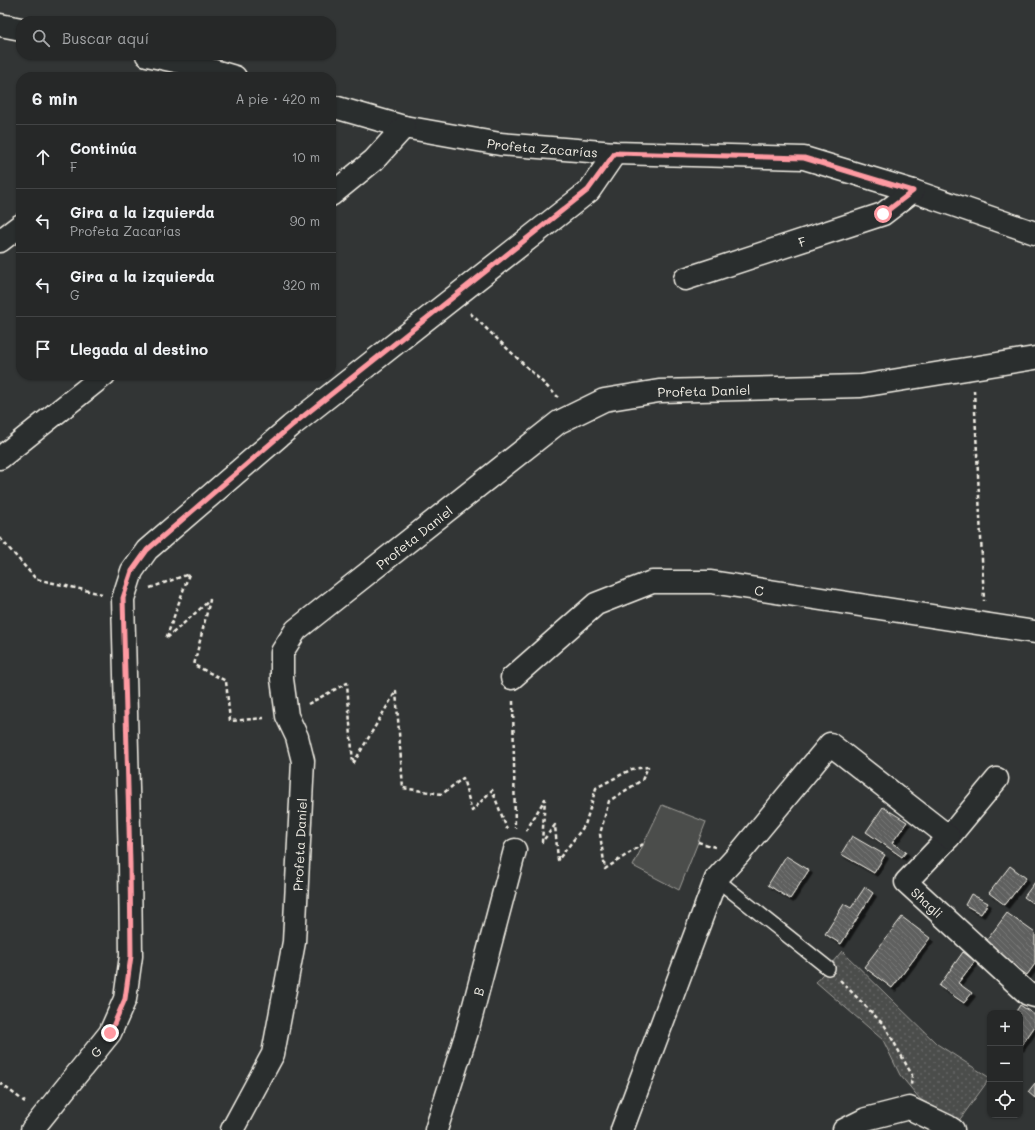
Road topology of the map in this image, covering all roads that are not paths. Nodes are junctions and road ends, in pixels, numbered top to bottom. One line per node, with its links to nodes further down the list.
1 (0, 25): 2 (street)
2 (16, 28)
3 (160, 60): 4 (street)
4 (187, 71)
5 (336, 107): 6 (street, Profeta Zacarías)
6 (404, 127): 7 (street, Profeta Zacarías); 8 (street)
7 (615, 153): 9 (street, Profeta Zacarías); 25 (street, G)
8 (336, 190)
9 (913, 191): 11 (street, Profeta Zacarías); 13 (street, F)
10 (16, 229): 12 (street)
11 (1035, 233)
12 (0, 241)
13 (685, 279)
14 (1035, 358): 26 (street, Profeta Daniel)
15 (98, 380): 16 (street)
16 (0, 458)
17 (1035, 632): 18 (street, C)
18 (512, 678)
19 (997, 779): 20 (street, Shagli)
20 (949, 837): 22 (street); 24 (street, Shagli)
21 (515, 850): 27 (street, B)
22 (716, 879): 23 (lane); 28 (street)
23 (828, 968)
24 (1035, 996)
25 (38, 1123)
26 (232, 1130)
27 (436, 1130)
28 (622, 1130)
29 (844, 1130): 30 (street)
30 (953, 1130)

